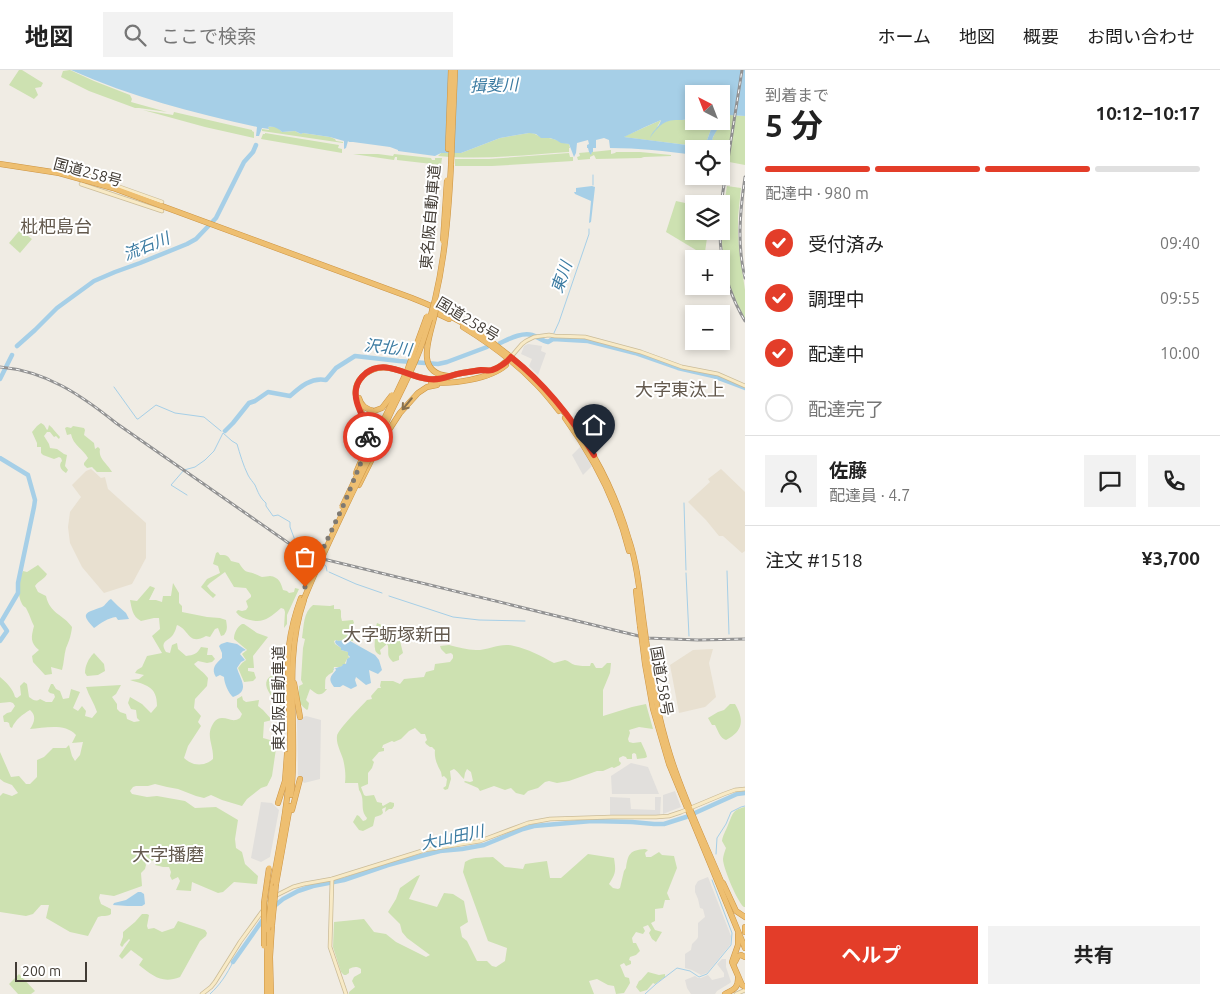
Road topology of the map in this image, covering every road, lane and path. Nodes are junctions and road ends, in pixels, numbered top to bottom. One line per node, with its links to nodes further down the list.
1 (451, 70): 8 (highway, 東名阪自動車道, bridge)
2 (455, 70): 7 (highway, 東名阪自動車道, bridge)
3 (0, 166): 6 (highway, 国道258号)
4 (89, 176): 6 (street)
5 (82, 184): 6 (street)
6 (161, 207): 9 (highway, 国道258号)
7 (442, 269): 10 (highway, bridge); 13 (highway, 東名阪自動車道, bridge)
8 (416, 347): 11 (highway, bridge); 14 (highway, 東名阪自動車道, bridge)
9 (510, 358): 10 (highway); 11 (highway); 12 (street); 22 (highway, 国道258号, bridge)
10 (451, 377): 14 (highway, bridge)
11 (440, 384): 13 (highway, one-way to 13, bridge)
12 (745, 386)
13 (352, 496): 15 (highway, 東名阪自動車道, bridge)
14 (344, 504): 15 (highway, 東名阪自動車道, bridge)
15 (302, 599): 16 (highway, 東名阪自動車道); 17 (highway, 東名阪自動車道)
16 (294, 645): 18 (highway); 23 (highway, 東名阪自動車道)
17 (289, 717): 21 (highway); 27 (highway, 東名阪自動車道)
18 (300, 717)
19 (300, 779): 23 (highway)
20 (745, 790): 22 (street)
21 (278, 803)
22 (690, 811): 25 (highway, 国道258号); 26 (street); 30 (highway, 国道258号)
23 (286, 830): 27 (highway, 東名阪自動車道)
24 (268, 862): 35 (highway, bridge)
25 (720, 878): 28 (highway); 32 (highway, 国道258号)
26 (332, 879): 39 (street); 41 (street)
27 (274, 886): 35 (highway, 東名阪自動車道, bridge); 40 (highway, 東名阪自動車道, bridge)
28 (745, 917)
29 (745, 926): 31 (highway)
30 (739, 932): 33 (highway, 国道258号); 36 (highway)
31 (745, 932)
32 (745, 939)
33 (745, 948)
34 (745, 957): 37 (highway)
35 (267, 976): 40 (highway, 東名阪自動車道)
36 (738, 978): 38 (highway); 42 (highway)
37 (745, 982)
38 (745, 987): 43 (street); 44 (street)
39 (202, 994)
40 (269, 994)
41 (346, 994)
42 (724, 994)
43 (729, 994)
44 (736, 994)

